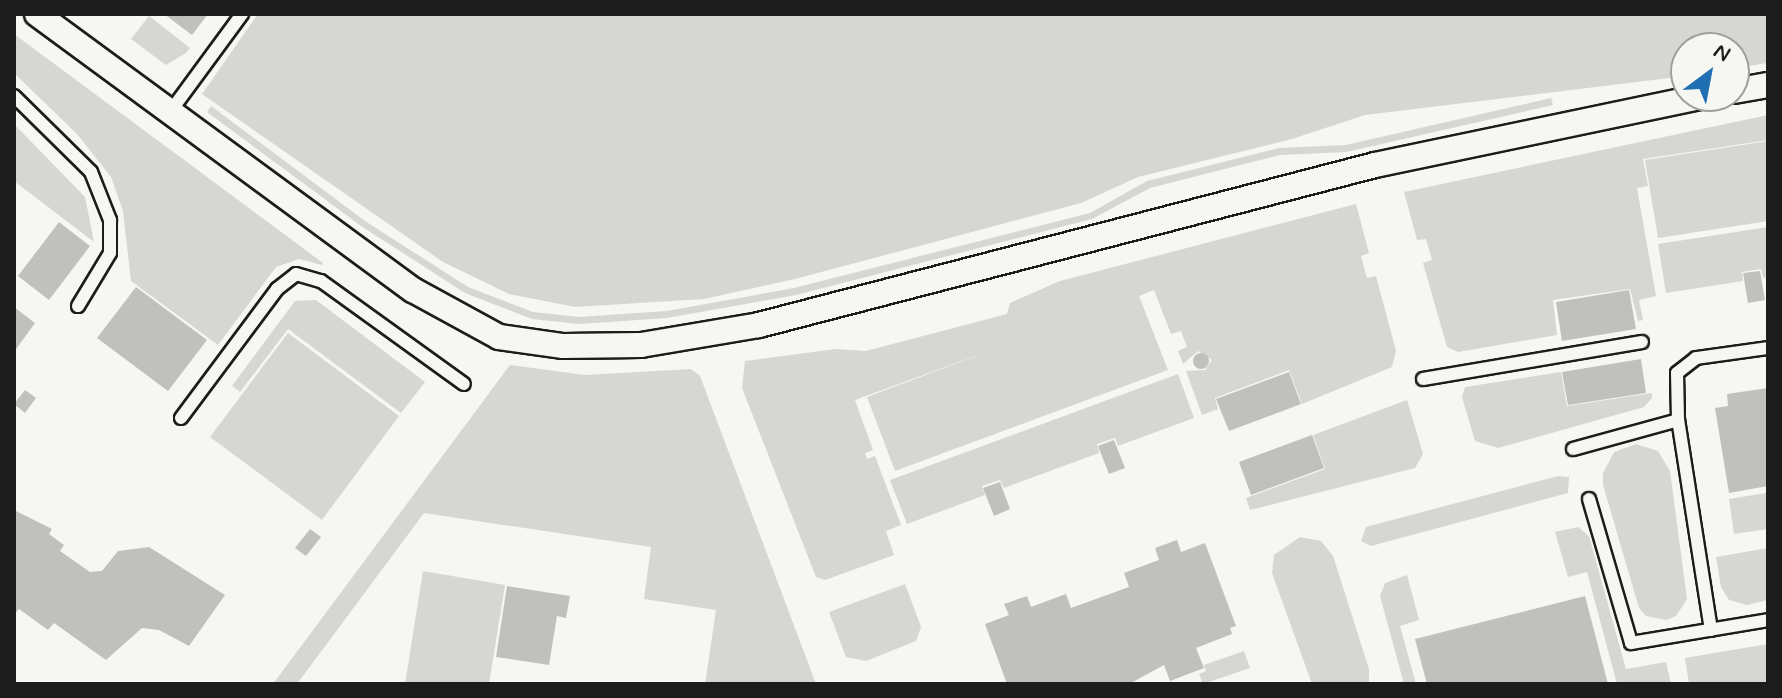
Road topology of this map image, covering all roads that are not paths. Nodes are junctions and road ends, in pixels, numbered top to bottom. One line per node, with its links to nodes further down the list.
1 (37, 14): 5 (street)
2 (242, 14): 5 (lane)
3 (14, 96): 6 (lane)
4 (1670, 103): 5 (street)
5 (170, 112)
6 (78, 306)
7 (1642, 342): 9 (lane)
8 (1768, 348): 12 (lane)
9 (1423, 379)
10 (464, 384): 11 (lane)
11 (181, 418)
12 (1678, 420): 13 (lane); 16 (lane)
13 (1573, 449)
14 (1589, 499): 16 (lane)
15 (1768, 620): 16 (lane)
16 (1711, 630)

